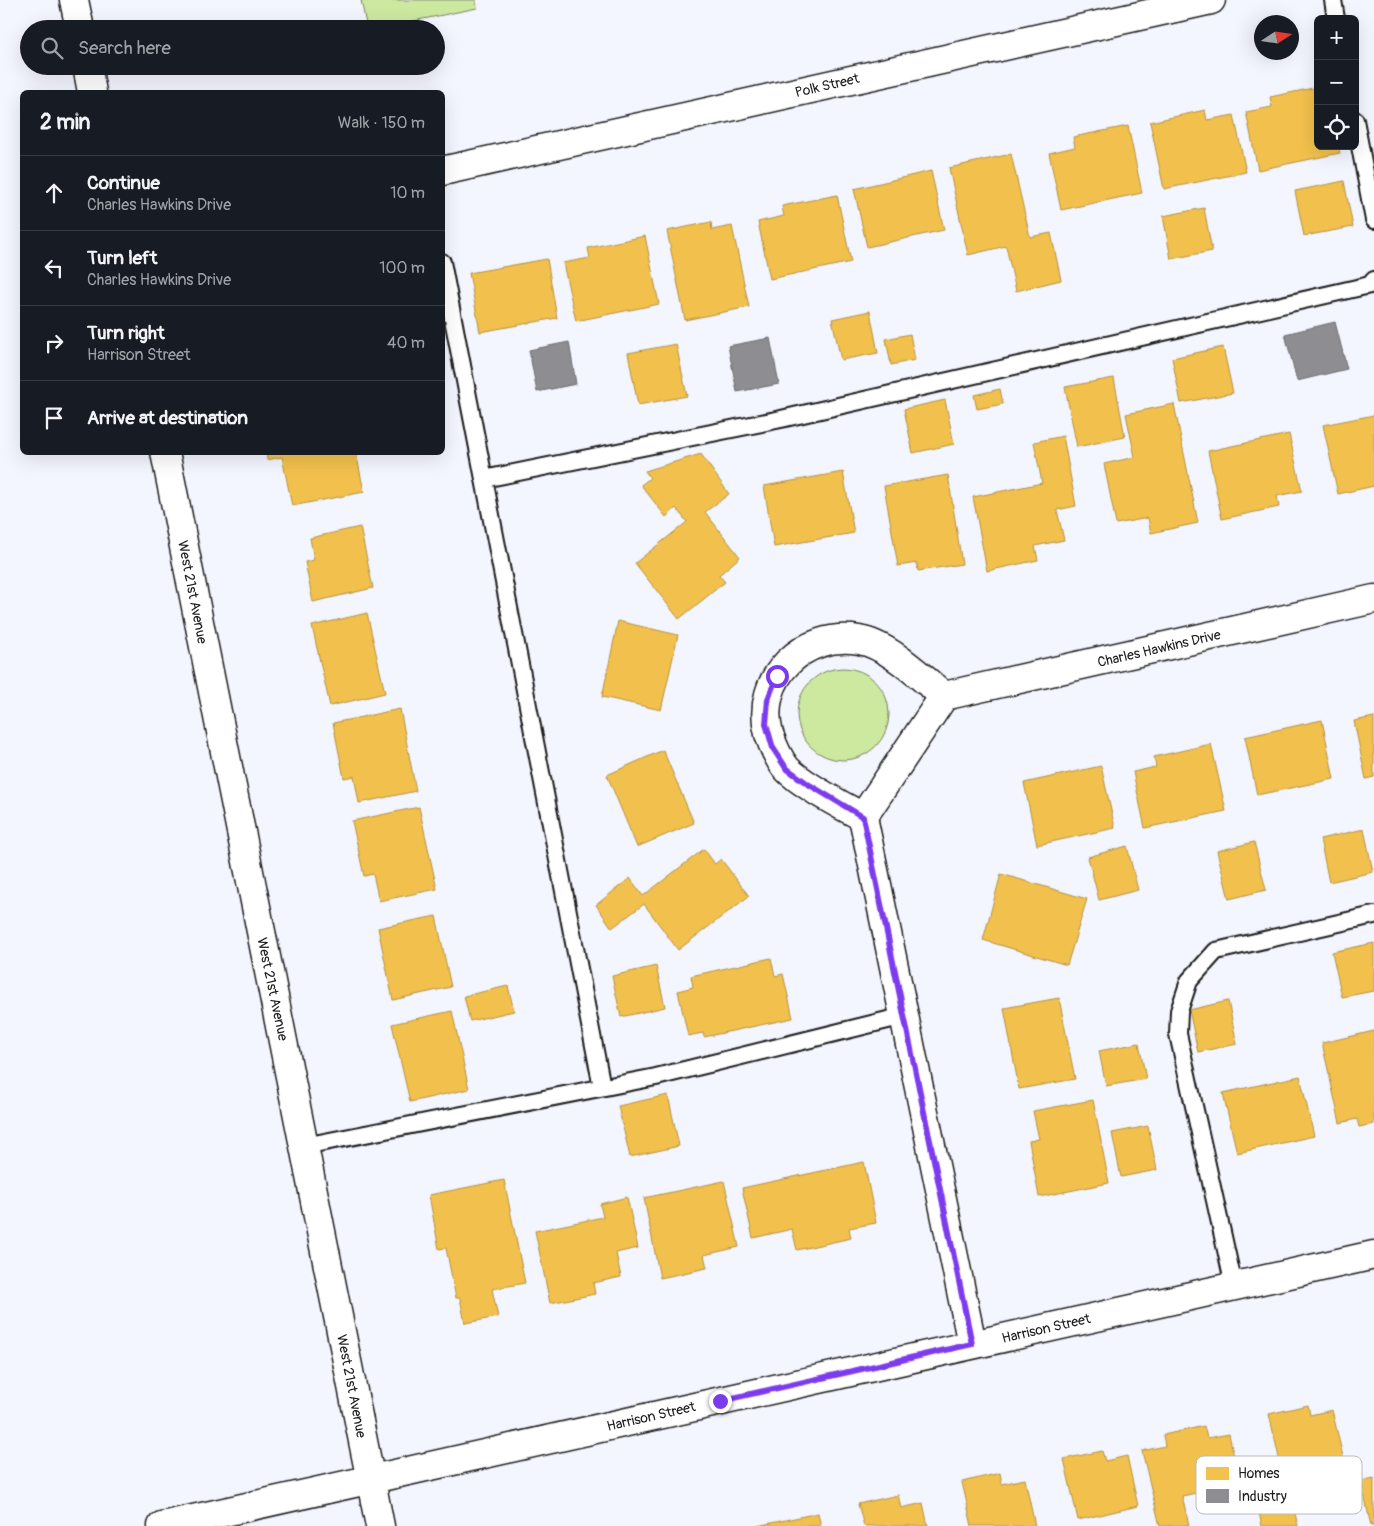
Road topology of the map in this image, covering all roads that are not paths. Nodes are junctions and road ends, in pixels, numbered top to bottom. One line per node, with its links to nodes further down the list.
1 (74, 0): 5 (street)
2 (1333, 0): 4 (lane)
3 (1205, 1): 9 (street, Polk Street)
4 (1335, 15)
5 (78, 20)
6 (89, 75): 7 (street)
7 (92, 90)
8 (1359, 141): 10 (lane)
9 (445, 170)
10 (1374, 220)
11 (445, 278): 14 (lane)
12 (1374, 280): 14 (lane)
13 (166, 455): 21 (street, West 21st Avenue)
14 (484, 479): 20 (lane)
15 (1374, 599): 16 (street, Charles Hawkins Drive)
16 (944, 696): 17 (street); 17 (street)
17 (863, 817): 19 (street)
18 (1374, 915): 23 (lane)
19 (904, 1016): 20 (lane); 24 (street)
20 (602, 1087): 21 (lane)
21 (304, 1146): 25 (street, West 21st Avenue)
22 (1374, 1255): 23 (street, Harrison Street)
23 (1234, 1286): 24 (street, Harrison Street)
24 (972, 1344): 25 (street, Harrison Street)
25 (370, 1479): 26 (street, Harrison Street); 27 (street, West 21st Avenue)
26 (162, 1526)
27 (380, 1526)

